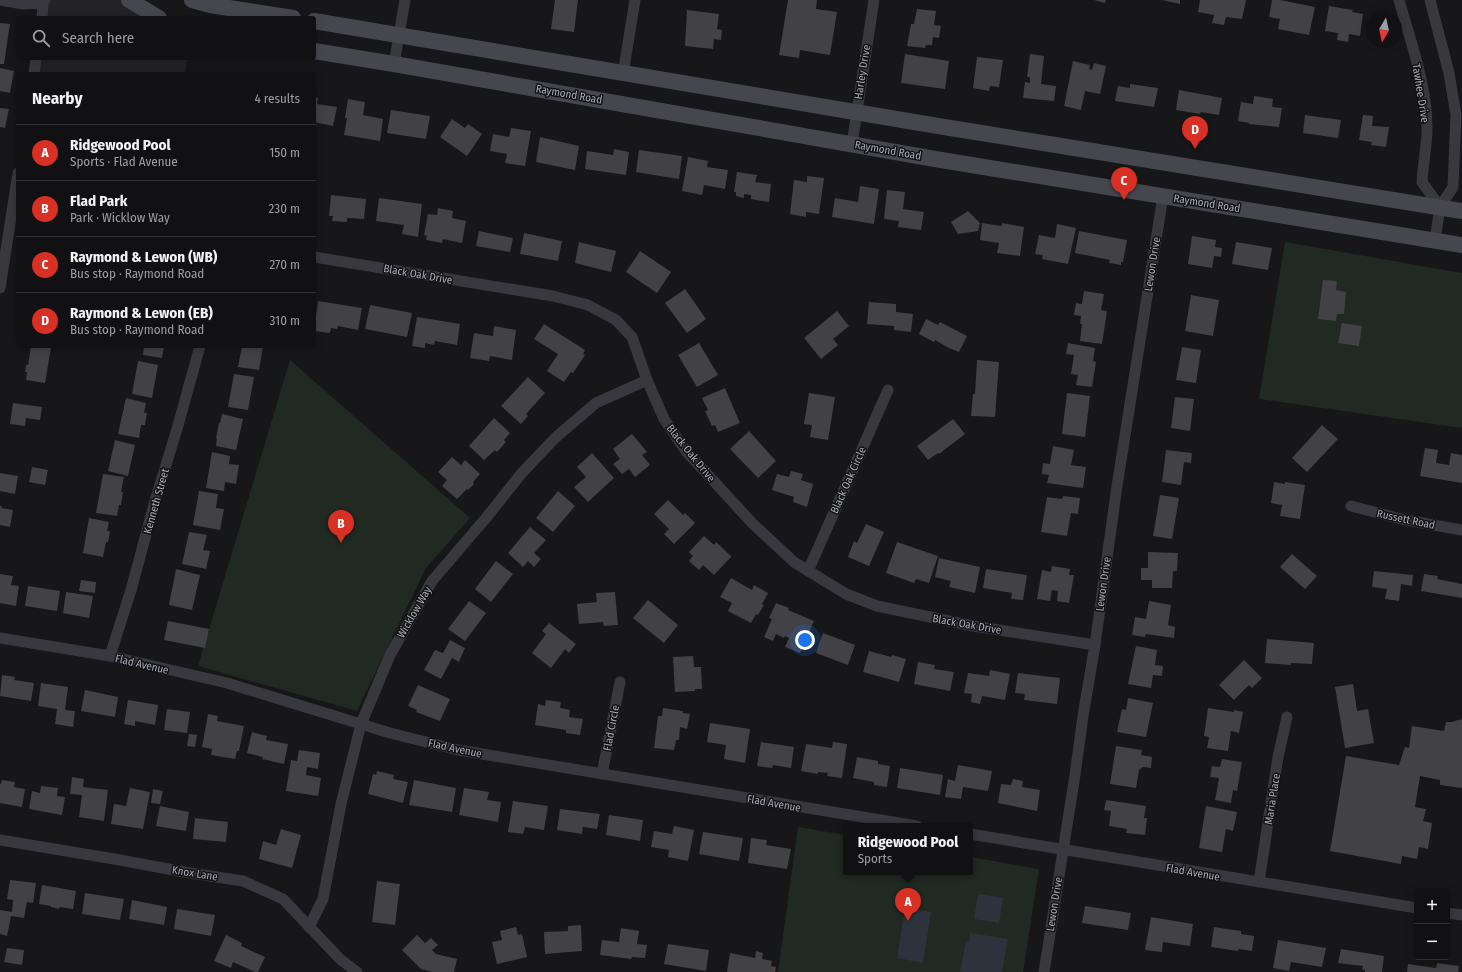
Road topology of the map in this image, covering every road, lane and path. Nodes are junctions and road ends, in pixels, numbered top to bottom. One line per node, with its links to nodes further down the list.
1 (0, 0): 9 (street)
2 (129, 0): 11 (main road)
3 (192, 0): 12 (main road)
4 (405, 0): 14 (street)
5 (635, 0): 19 (street)
6 (874, 0): 20 (street, Harley Drive)
7 (1399, 0): 25 (street, Tawhee Drive)
8 (1430, 0): 25 (street)
9 (44, 2): 10 (street)
10 (42, 16)
11 (156, 16)
12 (280, 16)
13 (316, 21): 14 (main road)
14 (399, 35): 17 (street); 19 (main road)
15 (316, 51): 17 (main road, Raymond Road)
16 (36, 60): 18 (street)
17 (394, 64): 21 (main road, Raymond Road)
18 (34, 72)
19 (623, 74): 20 (main road)
20 (856, 112): 21 (street, Harley Drive); 25 (main road)
21 (852, 144): 23 (main road, Raymond Road)
22 (16, 196): 24 (street)
23 (1163, 196): 27 (main road, Raymond Road); 38 (street, Lewon Drive)
24 (15, 207): 30 (street)
25 (1440, 207): 26 (main road); 27 (street)
26 (1462, 211)
27 (1435, 240): 28 (main road, Raymond Road)
28 (1462, 245)
29 (316, 257): 32 (street, Black Oak Drive)
30 (0, 288)
31 (199, 348): 39 (street, Kenneth Street)
32 (647, 380): 36 (street, Black Oak Drive); 42 (street, Wicklow Way)
33 (888, 390): 36 (street, Black Oak Circle)
34 (1351, 506): 35 (street, Russett Road)
35 (1462, 530)
36 (808, 571): 38 (street, Black Oak Drive)
37 (0, 638): 39 (street, Flad Avenue)
38 (1095, 645): 47 (street, Lewon Drive)
39 (110, 656): 42 (street, Flad Avenue)
40 (620, 682): 43 (street, Flad Circle)
41 (1287, 717): 48 (street, Maria Place)
42 (361, 724): 43 (street, Flad Avenue); 52 (street, Wicklow Way)
43 (602, 774): 44 (street, Flad Avenue)
44 (899, 823)
45 (973, 834): 47 (street, Flad Avenue)
46 (0, 840): 52 (street, Knox Lane)
47 (1062, 849): 48 (street, Flad Avenue); 54 (street, Lewon Drive)
48 (1259, 882): 49 (street, Flad Avenue)
49 (1414, 908)
50 (1450, 913): 51 (street)
51 (1462, 915)
52 (309, 927): 53 (street, Knox Lane)
53 (358, 972)
54 (1044, 972)

